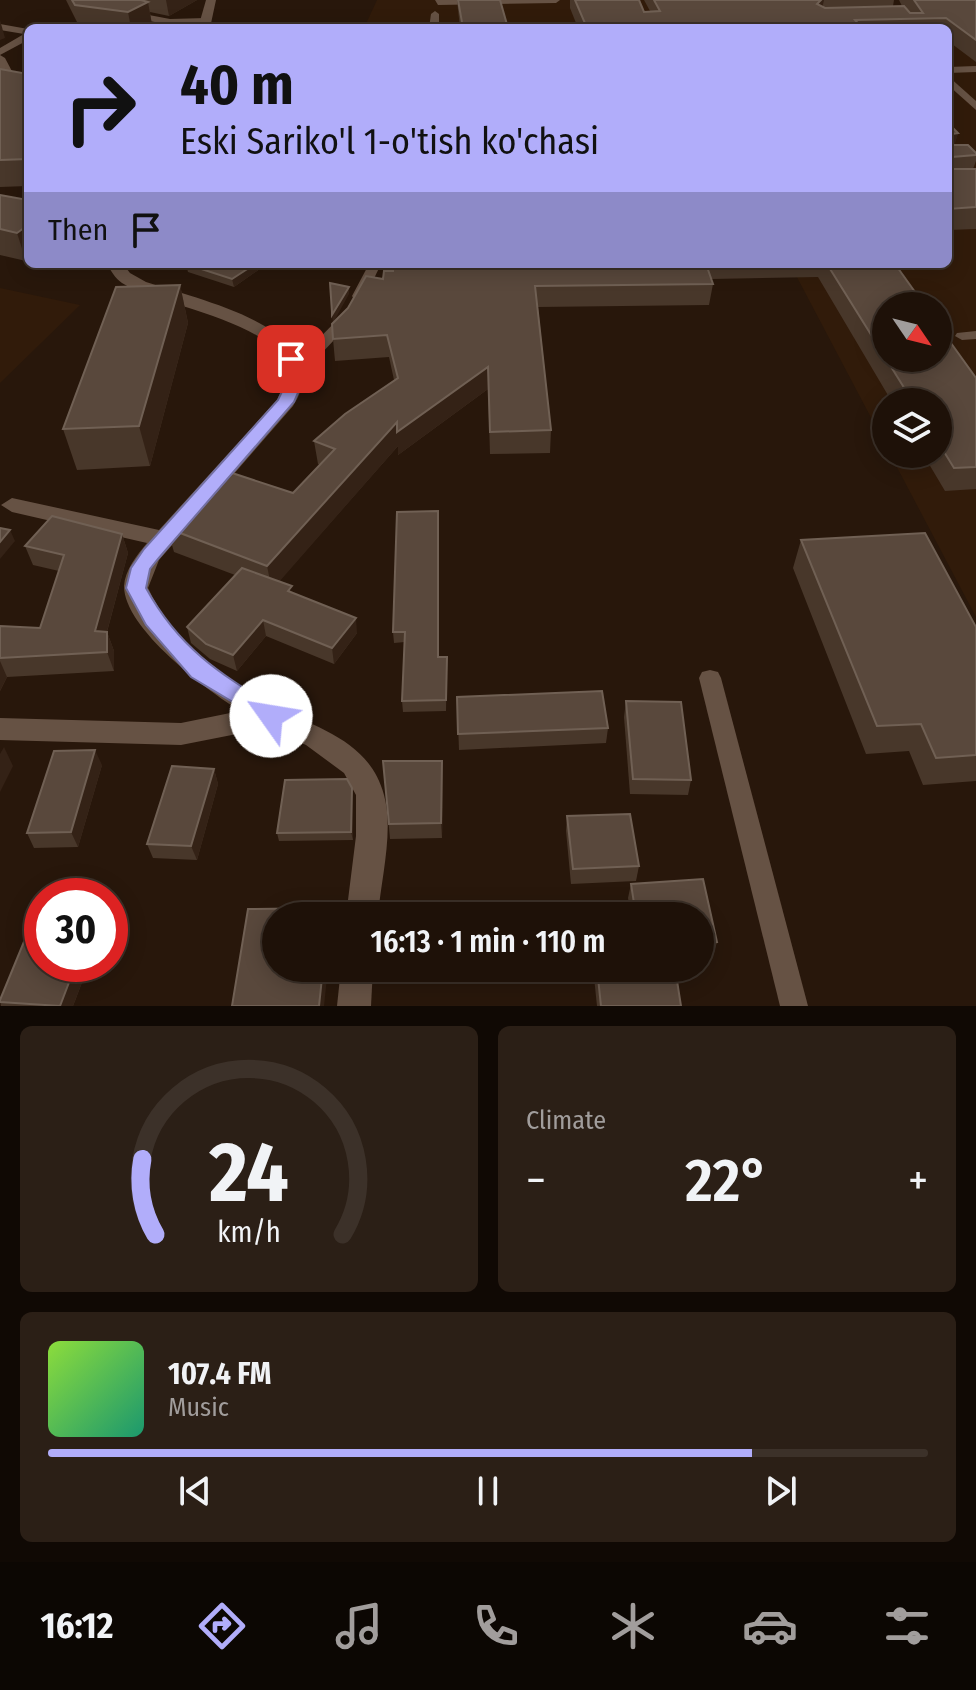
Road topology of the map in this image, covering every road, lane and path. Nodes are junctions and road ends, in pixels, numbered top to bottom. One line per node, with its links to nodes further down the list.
1 (123, 0): 6 (lane)
2 (211, 0): 7 (street)
3 (556, 0): 4 (lane)
4 (438, 2)
5 (435, 14): 8 (lane)
6 (193, 24)
7 (205, 24)
8 (434, 24)
9 (0, 27): 10 (lane)
10 (24, 36)
11 (24, 38): 12 (lane)
12 (0, 55): 15 (lane)
13 (976, 69): 14 (lane)
14 (952, 70)
15 (24, 82)
16 (952, 83): 17 (lane)
17 (976, 107)
18 (118, 268): 20 (street)
19 (373, 268): 20 (lane)
20 (296, 371): 22 (street)
21 (12, 505): 22 (street)
22 (164, 539): 24 (street)
23 (710, 678): 29 (lane)
24 (271, 716): 25 (street); 26 (street)
25 (0, 729)
26 (363, 902)
27 (356, 982): 28 (street)
28 (354, 1006)
29 (794, 1006)

